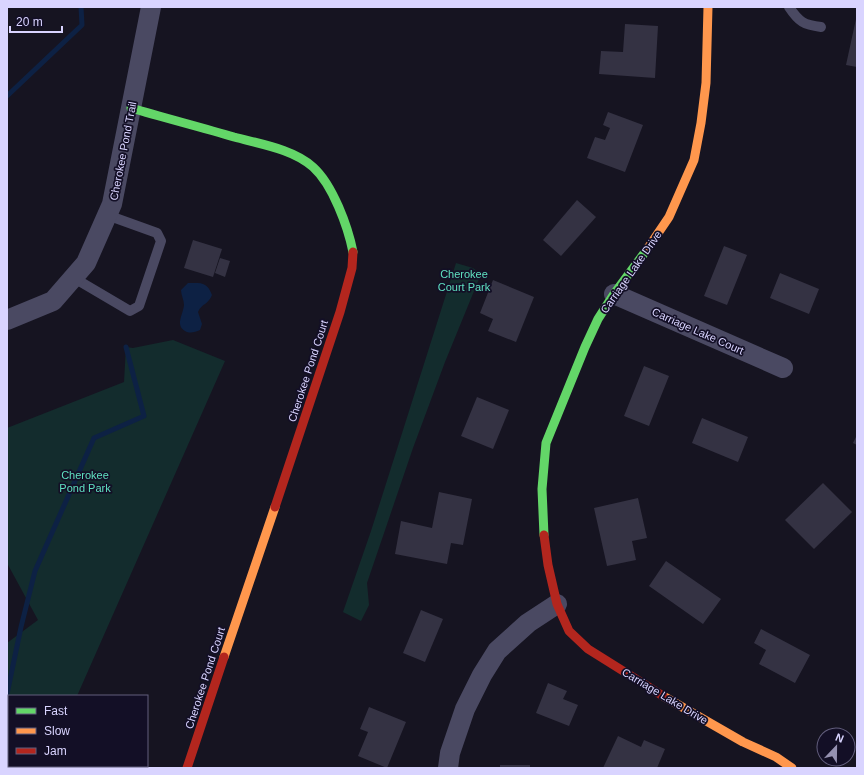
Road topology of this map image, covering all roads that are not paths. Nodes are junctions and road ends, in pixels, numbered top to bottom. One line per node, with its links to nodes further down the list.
1 (151, 7): 5 (street, Cherokee Pond Trail)
2 (708, 7): 8 (street, Carriage Lake Drive)
3 (789, 7): 4 (lane)
4 (821, 27)
5 (131, 108): 6 (street, Cherokee Pond Trail); 12 (street, Cherokee Pond Court)
6 (107, 215): 7 (street, Cherokee Pond Trail); 7 (lane)
7 (74, 278): 9 (street, Cherokee Pond Trail)
8 (614, 294): 10 (street, Carriage Lake Court); 11 (street, Carriage Lake Drive)
9 (7, 320)
10 (783, 368)
11 (557, 604): 13 (street); 14 (street, Carriage Lake Drive)
12 (188, 768)
13 (448, 768)
14 (792, 768)

